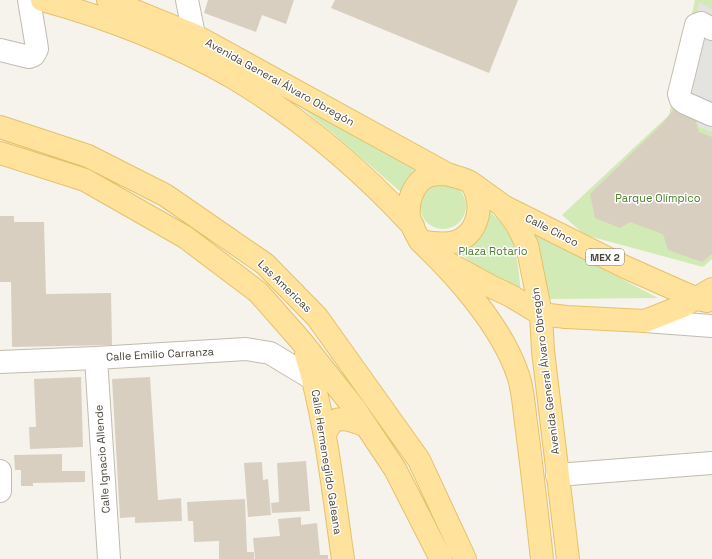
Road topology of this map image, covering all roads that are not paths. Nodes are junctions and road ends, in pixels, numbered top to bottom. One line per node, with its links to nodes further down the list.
1 (29, 0): 8 (street)
2 (42, 0): 5 (main road, Avenida General Álvaro Obregón)
3 (187, 0): 7 (street)
4 (117, 1): 7 (main road, Avenida General Álvaro Obregón)
5 (78, 5): 7 (main road, Avenida General Álvaro Obregón)
6 (712, 29): 9 (street)
7 (191, 45): 12 (main road, Avenida General Álvaro Obregón); 15 (main road, Avenida General Álvaro Obregón)
8 (0, 50)
9 (712, 115)
10 (0, 127): 29 (main road, Las Americas)
11 (0, 154): 22 (main road, Las Americas)
12 (447, 174): 13 (main road); 15 (main road)
13 (470, 182): 14 (main road, Avenida General Álvaro Obregón); 15 (main road)
14 (502, 205): 17 (main road, Calle Cinco / MEX 2); 18 (main road, Avenida General Álvaro Obregón)
15 (417, 234): 16 (main road, Avenida General Álvaro Obregón)
16 (437, 258): 18 (main road); 33 (main road, Avenida General Álvaro Obregón)
17 (707, 296): 20 (main road)
18 (541, 314): 19 (main road); 23 (main road, Avenida General Álvaro Obregón)
19 (566, 317): 20 (main road); 23 (main road)
20 (645, 321): 21 (street)
21 (712, 326)
22 (302, 342): 26 (main road, Calle Hermenegildo Galeana); 27 (main road, Las Americas)
23 (543, 351): 34 (main road, Avenida General Álvaro Obregón)
24 (96, 358): 25 (street, Calle Emilio Carranza); 26 (street, Calle Emilio Carranza); 36 (street, Calle Ignacio Allende)
25 (0, 362)
26 (313, 379): 28 (main road, Calle Hermenegildo Galeana)
27 (366, 426): 28 (main road); 31 (main road, Las Americas)
28 (324, 434): 37 (main road, Calle Hermenegildo Galeana)
29 (419, 460): 31 (main road); 39 (main road, Las Americas)
30 (712, 464): 34 (street)
31 (395, 470): 38 (main road, Las Americas)
32 (0, 471): 35 (street)
33 (533, 475): 34 (main road); 40 (main road, Avenida General Álvaro Obregón)
34 (558, 475): 41 (main road, Avenida General Álvaro Obregón)
35 (0, 491)
36 (109, 559)
37 (343, 559)
38 (441, 559)
39 (465, 559)
40 (542, 559)
41 (568, 559)

